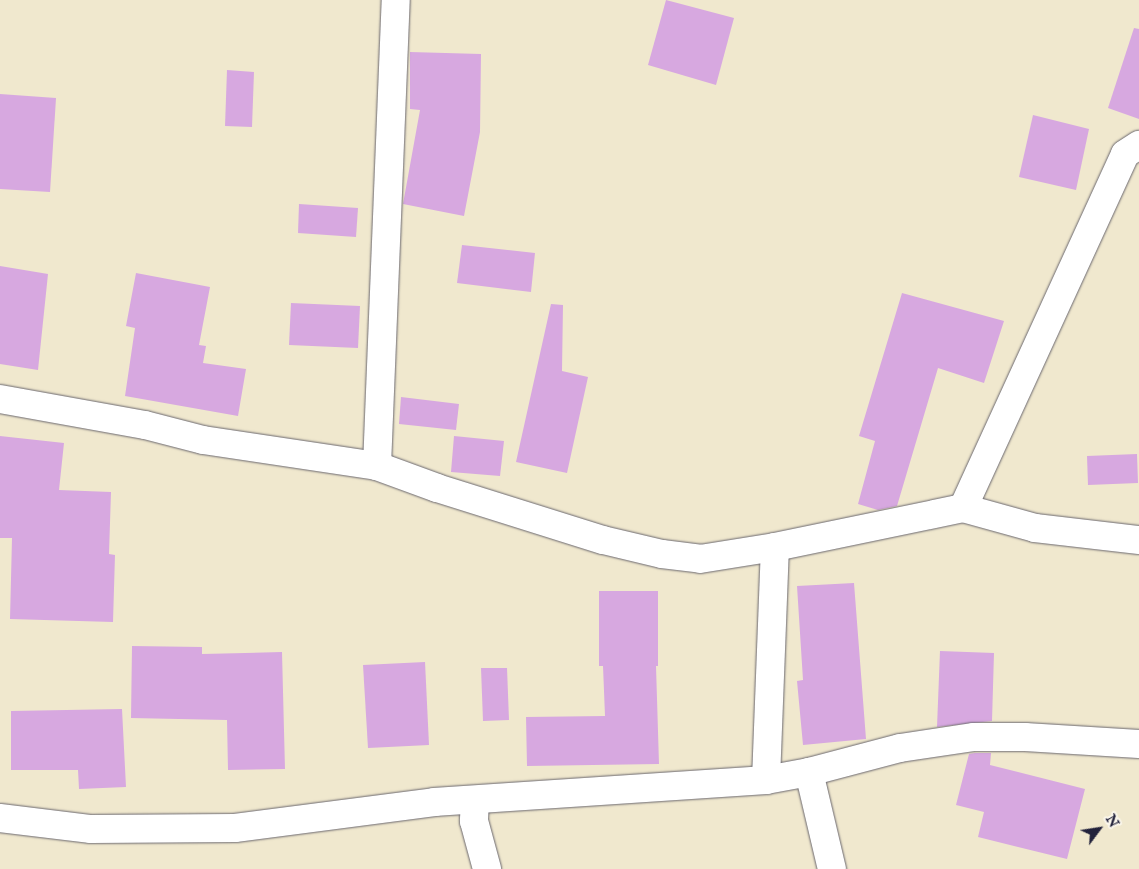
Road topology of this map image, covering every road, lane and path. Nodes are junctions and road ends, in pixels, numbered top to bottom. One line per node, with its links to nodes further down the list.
1 (396, 0): 4 (street)
2 (1139, 145): 5 (street)
3 (0, 399): 4 (street)
4 (377, 466): 7 (street)
5 (963, 508): 6 (street); 7 (street)
6 (1139, 540)
7 (776, 547): 10 (street)
8 (1139, 744): 9 (street)
9 (809, 772): 10 (street); 14 (street)
10 (766, 780): 11 (street)
11 (475, 800): 12 (street); 13 (street)
12 (0, 818)
13 (487, 869)
14 (832, 869)

